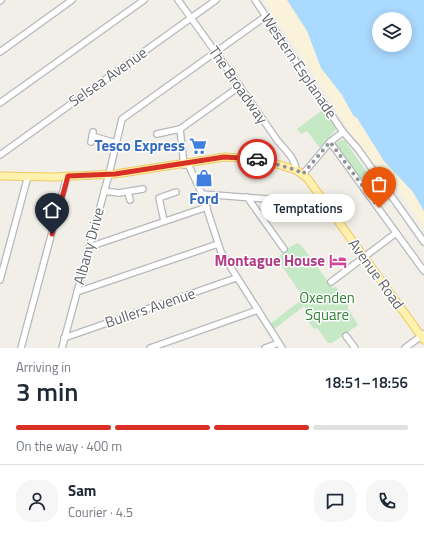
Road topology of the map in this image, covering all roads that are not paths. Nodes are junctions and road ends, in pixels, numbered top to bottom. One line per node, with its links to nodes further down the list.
1 (72, 0): 8 (street)
2 (144, 0): 11 (street)
3 (178, 0): 7 (street, The Broadway)
4 (216, 0): 7 (street, Selsea Avenue)
5 (254, 0): 6 (street, Western Esplanade)
6 (266, 16): 9 (street, Albany Drive); 13 (street, Western Esplanade)
7 (191, 18): 9 (street, The Broadway); 18 (street, Selsea Avenue)
8 (0, 52)
9 (215, 52): 10 (street, The Broadway); 17 (street, Albany Drive)
10 (240, 86): 12 (street); 20 (street, The Broadway)
11 (0, 103)
12 (180, 129): 14 (street); 19 (street)
13 (344, 132): 16 (street); 37 (street, Western Esplanade)
14 (157, 134)
15 (92, 137): 17 (street)
16 (330, 142): 22 (street); 36 (street)
17 (116, 143): 21 (street, Albany Drive)
18 (0, 154)
19 (186, 164): 20 (main road); 21 (main road); 30 (street)
20 (296, 170): 22 (main road)
21 (109, 174): 25 (main road); 27 (street, Albany Drive)
22 (303, 174): 32 (main road, Avenue Road)
23 (0, 176): 24 (main road)
24 (28, 176): 25 (main road); 44 (street)
25 (68, 176): 52 (street)
26 (143, 189): 28 (street)
27 (104, 192): 28 (street); 39 (street, Albany Drive)
28 (128, 192): 33 (street)
29 (176, 192): 35 (street)
30 (202, 194): 31 (street); 34 (street)
31 (248, 197): 32 (street); 40 (street)
32 (322, 199): 41 (main road, Avenue Road)
33 (130, 200)
34 (207, 207): 35 (street); 38 (street)
35 (164, 221): 39 (street)
36 (396, 233): 41 (street); 42 (street)
37 (424, 242)
38 (218, 244): 43 (street); 46 (street)
39 (89, 247): 46 (street, Albany Drive)
40 (284, 249)
41 (364, 257): 45 (street); 49 (main road, Avenue Road)
42 (424, 271)
43 (236, 278): 47 (street); 50 (street, Bullers Avenue)
44 (0, 280)
45 (331, 282)
46 (77, 292): 50 (street, Albany Drive)
47 (258, 310): 51 (street); 54 (street)
48 (346, 336): 56 (street)
49 (423, 337): 57 (street)
50 (64, 338): 53 (street, Albany Drive)
51 (280, 346): 55 (street)
52 (21, 348)
53 (62, 348)
54 (150, 348)
55 (265, 348)
56 (355, 348)
57 (405, 348)

